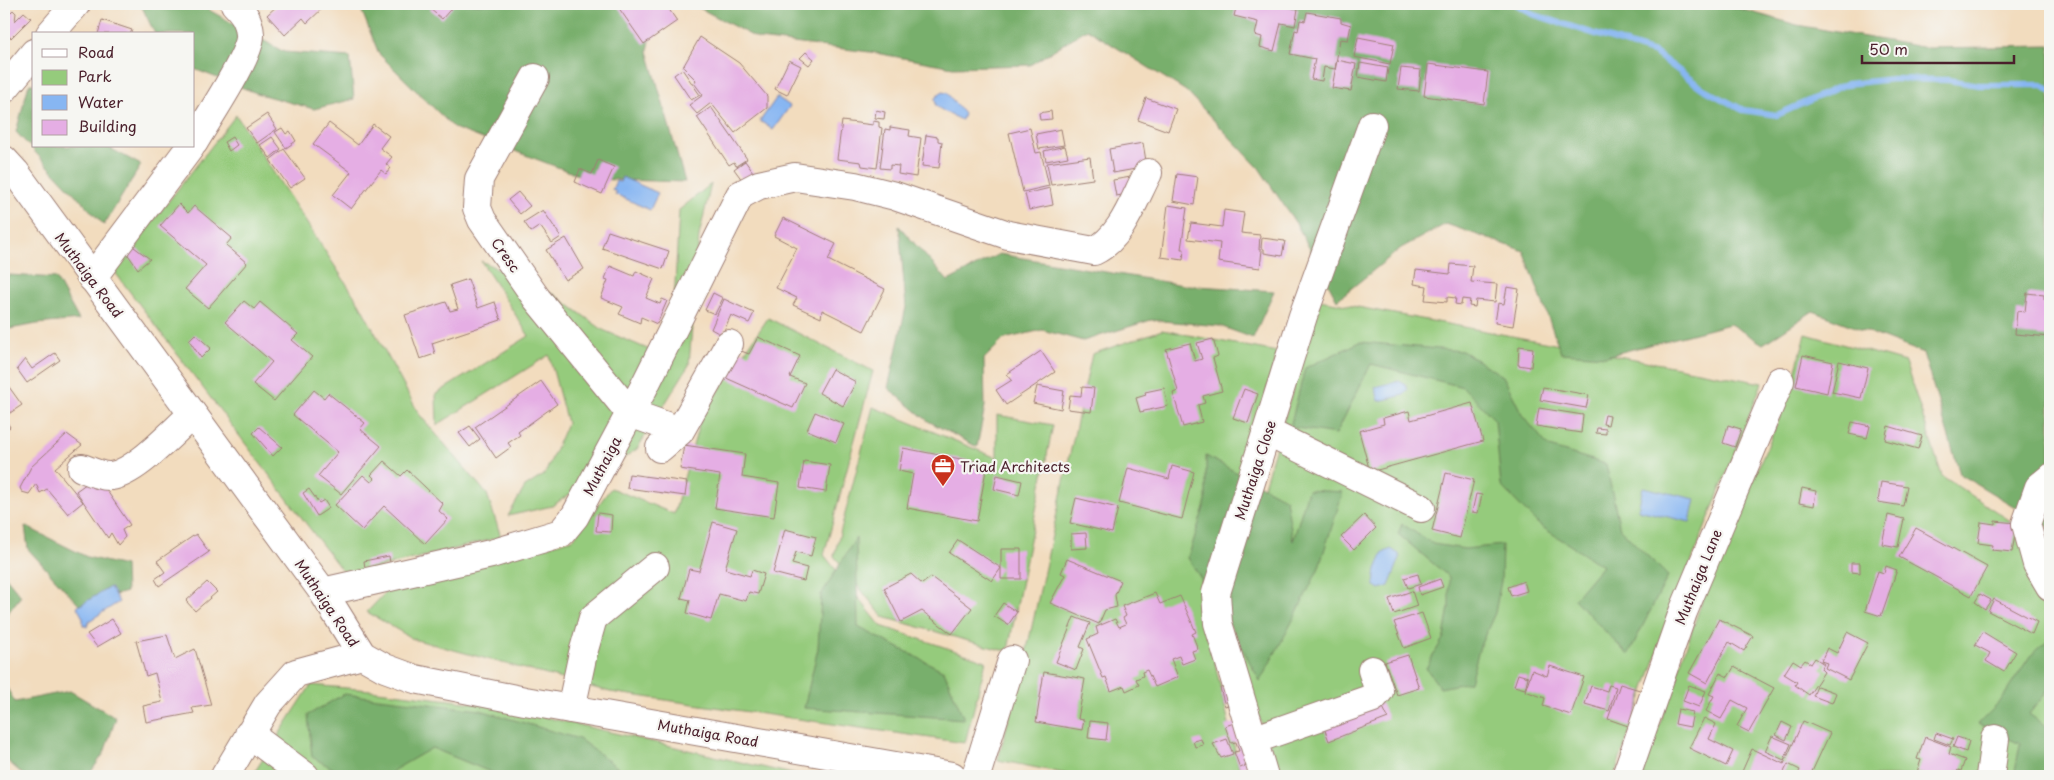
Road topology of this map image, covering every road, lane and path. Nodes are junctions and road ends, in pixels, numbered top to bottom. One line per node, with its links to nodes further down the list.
1 (76, 4): 3 (street)
2 (235, 4): 8 (street)
3 (52, 32)
4 (32, 55): 6 (street)
5 (535, 78): 15 (street, Cresc)
6 (4, 90)
7 (1372, 125): 17 (street, Muthaiga Close)
8 (195, 140)
9 (190, 148): 12 (street)
10 (4, 160): 12 (street, Muthaiga Road)
11 (1148, 173): 15 (street, Muthaiga)
12 (92, 278): 16 (street, Muthaiga Road)
13 (729, 344): 15 (street)
14 (1780, 382): 36 (street, Muthaiga Lane)
15 (630, 413): 23 (street, Muthaiga)
16 (192, 415): 18 (street); 23 (street, Muthaiga Road)
17 (1266, 432): 20 (street); 30 (street, Muthaiga Close)
18 (82, 468)
19 (2050, 478): 22 (street)
20 (1421, 508)
21 (655, 567): 27 (street)
22 (2050, 586)
23 (322, 592): 24 (street, Muthaiga Road)
24 (362, 655): 27 (street, Muthaiga Road); 28 (street)
25 (1012, 660): 34 (street)
26 (1372, 670): 30 (street)
27 (572, 709): 31 (street, Muthaiga Road)
28 (249, 734): 32 (street); 33 (street)
29 (1995, 739): 37 (street)
30 (1253, 740): 35 (street, Muthaiga Close)
31 (936, 775)
32 (225, 776)
33 (305, 776)
34 (976, 776)
35 (1264, 776)
36 (1626, 776)
37 (1990, 776)

